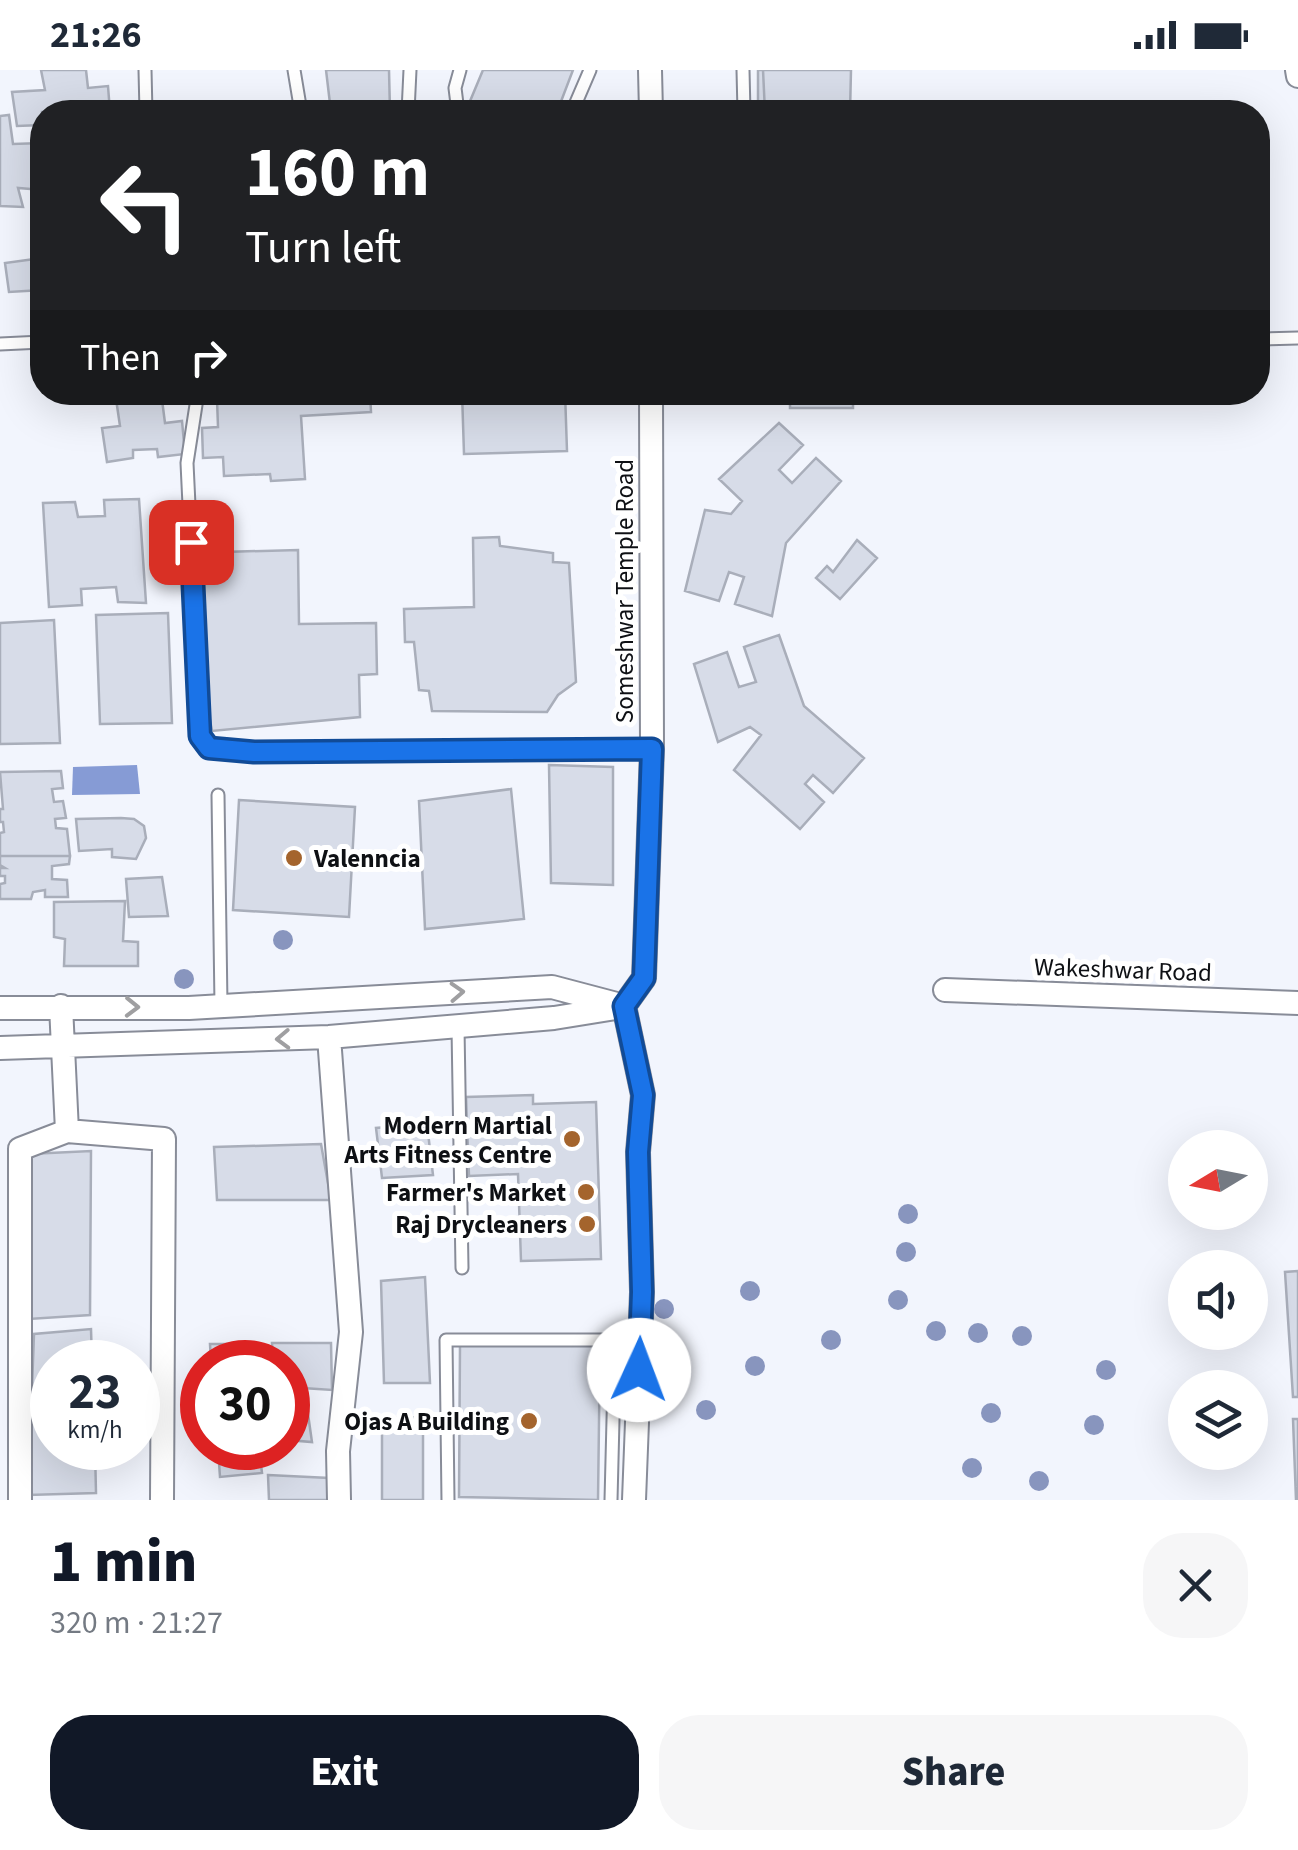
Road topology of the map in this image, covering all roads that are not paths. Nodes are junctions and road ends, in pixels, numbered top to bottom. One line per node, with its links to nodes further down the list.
1 (145, 70): 8 (lane)
2 (294, 70): 9 (lane)
3 (410, 70): 10 (lane)
4 (460, 70): 11 (lane)
5 (590, 70): 12 (lane)
6 (650, 70): 13 (street)
7 (744, 70): 14 (lane)
8 (146, 100)
9 (299, 100)
10 (409, 100)
11 (457, 100)
12 (577, 100)
13 (650, 100)
14 (744, 100)
15 (1270, 338): 16 (lane)
16 (1298, 338)
17 (30, 343): 18 (lane)
18 (0, 344)
19 (196, 405): 21 (lane)
20 (651, 405): 21 (street, Someshwar Temple Road)
21 (652, 749): 27 (street, Someshwar Temple Road)
22 (218, 796): 26 (lane)
23 (945, 990): 24 (street, Wakeshwar Road)
24 (1298, 1004)
25 (62, 1006): 26 (street, one-way to 26); 28 (street); 32 (street)
26 (222, 1006): 27 (street, one-way to 27)
27 (624, 1006): 29 (street); 35 (street)
28 (0, 1008)
29 (458, 1028): 30 (street); 34 (lane)
30 (329, 1038): 32 (street, one-way to 32); 39 (street)
31 (0, 1048): 32 (street)
32 (64, 1048): 33 (street)
33 (67, 1131): 37 (street); 38 (street)
34 (462, 1268)
35 (640, 1338): 36 (lane); 42 (street)
36 (615, 1340): 40 (lane); 41 (lane)
37 (20, 1500)
38 (162, 1500)
39 (339, 1500)
40 (448, 1500)
41 (611, 1500)
42 (634, 1500)

